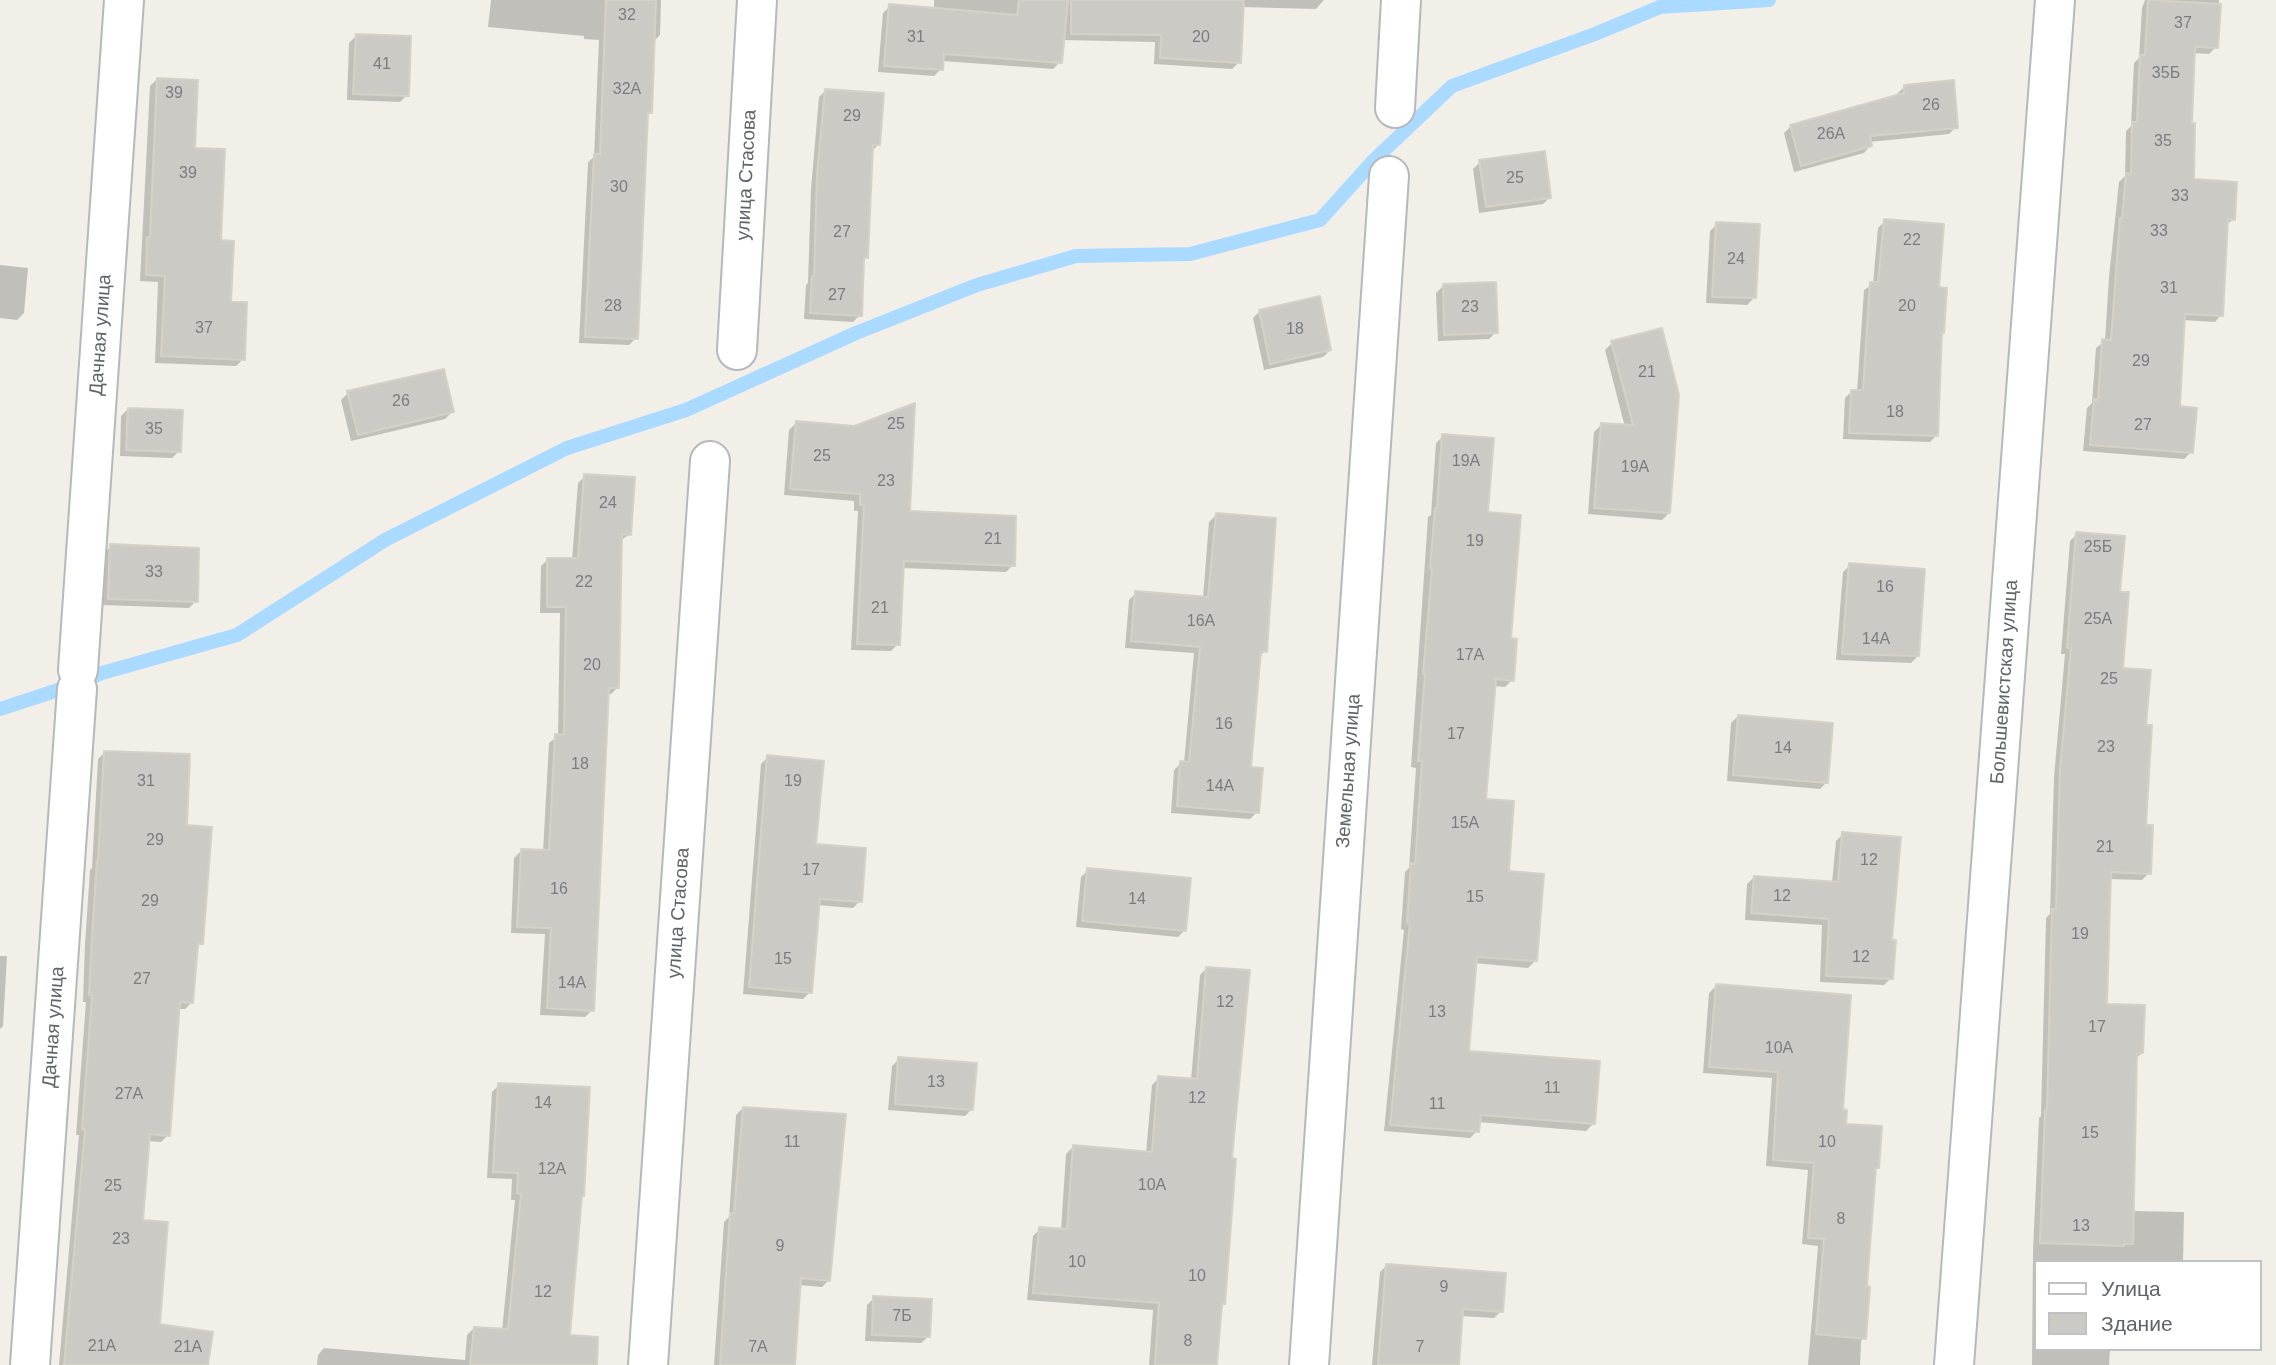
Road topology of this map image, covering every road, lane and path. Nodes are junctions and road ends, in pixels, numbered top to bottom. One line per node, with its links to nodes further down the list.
1 (124, 0): 9 (street, Дачная улица)
2 (757, 0): 7 (street, улица Стасова)
3 (1401, 0): 5 (street)
4 (2055, 0): 12 (street, Большевистская улица)
5 (1395, 108)
6 (1389, 176): 11 (street, Земельная улица)
7 (737, 350)
8 (710, 461): 10 (street, улица Стасова)
9 (30, 1365)
10 (648, 1365)
11 (1309, 1365)
12 (1954, 1365)

